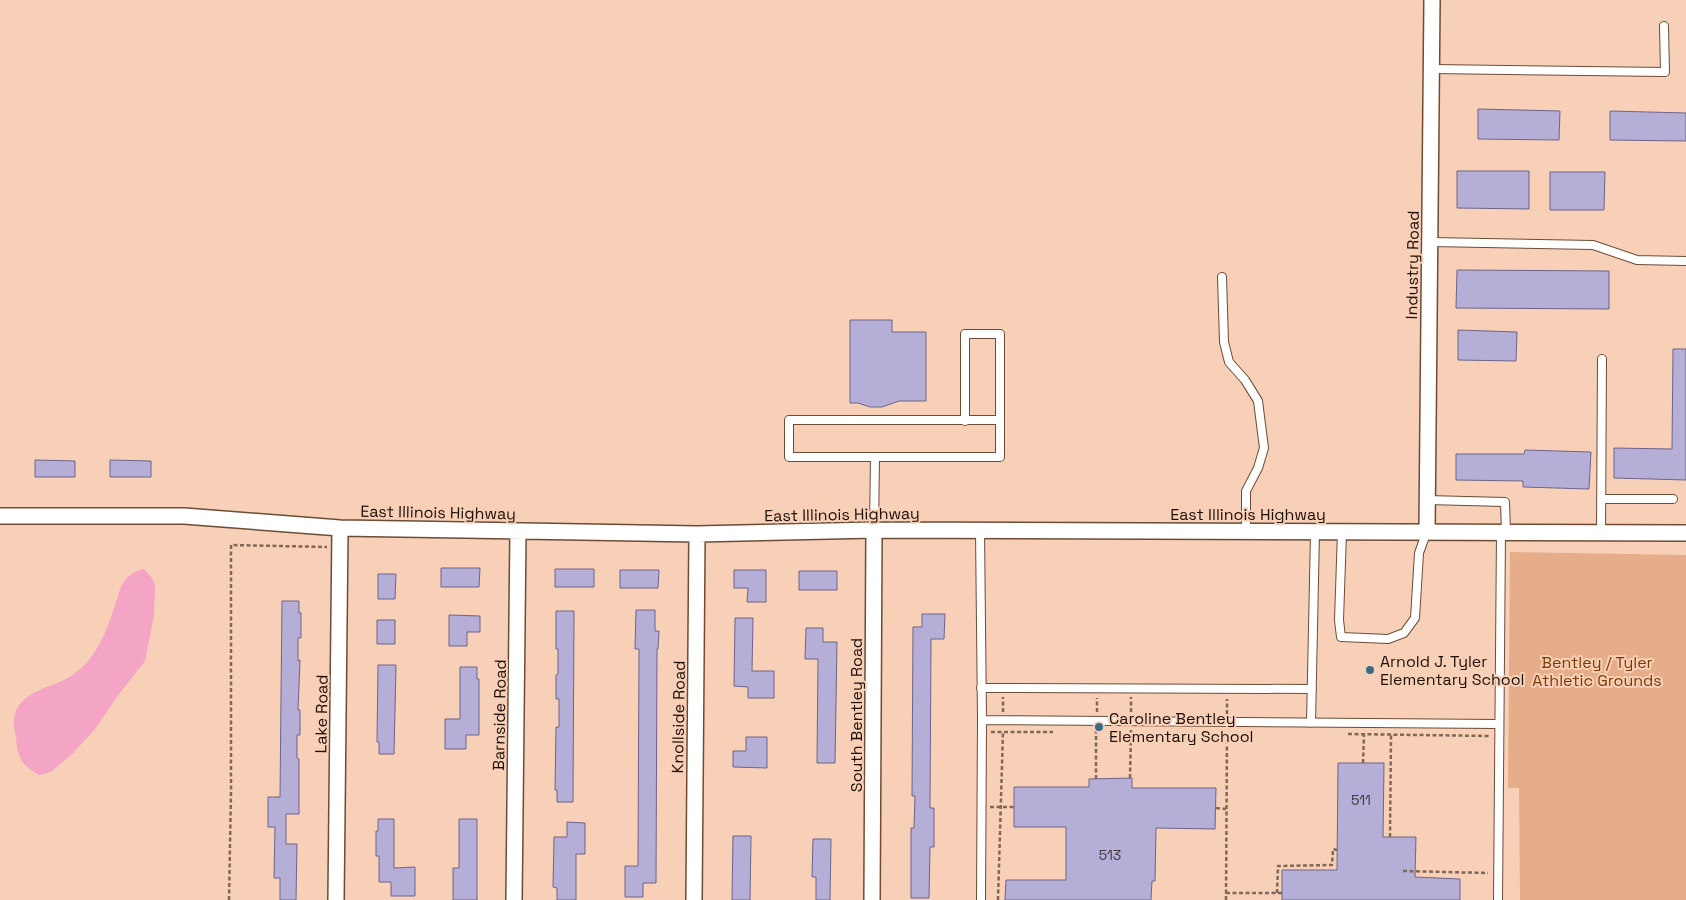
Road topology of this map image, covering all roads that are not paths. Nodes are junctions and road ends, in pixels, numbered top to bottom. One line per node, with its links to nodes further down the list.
1 (1432, 0): 3 (street, Industry Road)
2 (1664, 26): 3 (lane)
3 (1432, 70): 4 (street, Industry Road)
4 (1430, 242): 5 (lane); 13 (street, Industry Road)
5 (1686, 261)
6 (1222, 277): 20 (lane)
7 (1602, 359): 11 (lane)
8 (965, 420): 9 (lane); 9 (lane); 10 (lane)
9 (1000, 420): 10 (lane)
10 (875, 458): 16 (lane)
11 (1601, 499): 12 (lane); 24 (lane)
12 (1673, 499)
13 (1427, 500): 19 (street, Industry Road); 23 (lane)
14 (0, 516): 15 (street, East Illinois Highway)
15 (340, 528): 18 (street, East Illinois Highway); 32 (street, Lake Road)
16 (874, 530): 17 (street, East Illinois Highway); 26 (street, East Illinois Highway); 35 (street, South Bentley Road)
17 (980, 530): 20 (street, East Illinois Highway); 27 (lane)
18 (518, 531): 26 (street, East Illinois Highway); 33 (street, Barnside Road)
19 (1427, 531): 22 (street, East Illinois Highway); 22 (lane); 23 (street, East Illinois Highway)
20 (1246, 532): 21 (street, East Illinois Highway)
21 (1315, 532): 22 (street, East Illinois Highway); 28 (lane)
22 (1342, 532)
23 (1504, 532): 24 (street, East Illinois Highway); 31 (lane)
24 (1601, 532): 25 (street, East Illinois Highway)
25 (1686, 533)
26 (697, 534): 34 (street, Knollside Road)
27 (981, 688): 28 (lane); 29 (lane)
28 (1312, 689): 30 (lane)
29 (982, 720): 30 (lane); 36 (lane)
30 (1311, 723): 31 (lane)
31 (1499, 724): 37 (lane)
32 (336, 900)
33 (514, 900)
34 (694, 900)
35 (872, 900)
36 (981, 900)
37 (1498, 900)

